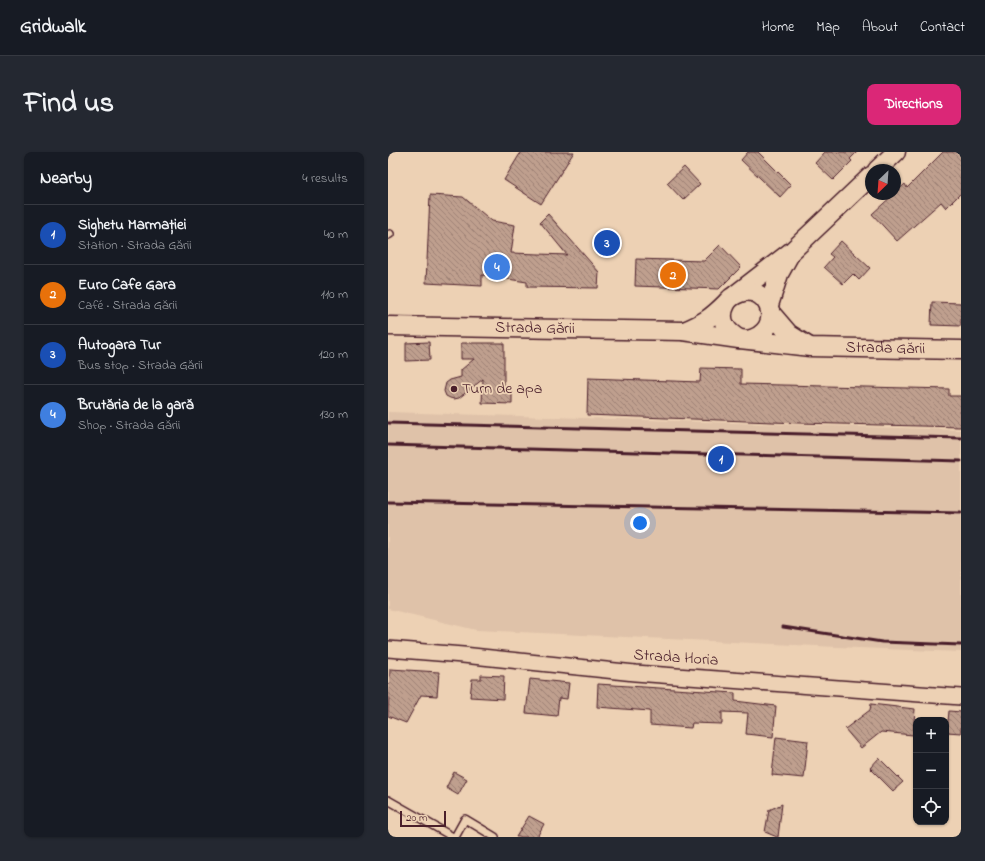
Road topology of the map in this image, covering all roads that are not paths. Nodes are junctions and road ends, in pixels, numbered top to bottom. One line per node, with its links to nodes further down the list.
1 (896, 152): 2 (street)
2 (883, 164)
3 (865, 182): 4 (street)
4 (793, 250): 5 (street, Strada Gării); 6 (street)
5 (732, 298): 6 (street); 8 (street, Strada Gării); 9 (street)
6 (770, 309): 9 (street); 10 (street)
7 (388, 326): 8 (street, Strada Gării)
8 (683, 331): 9 (street, Strada Gării)
9 (744, 339): 10 (street, Strada Gării)
10 (810, 348): 11 (street, Strada Gării)
11 (961, 350)
12 (388, 649): 13 (street, Strada Horia)
13 (961, 697)
14 (388, 800): 15 (lane)
15 (454, 837): 16 (lane)
16 (495, 837)

